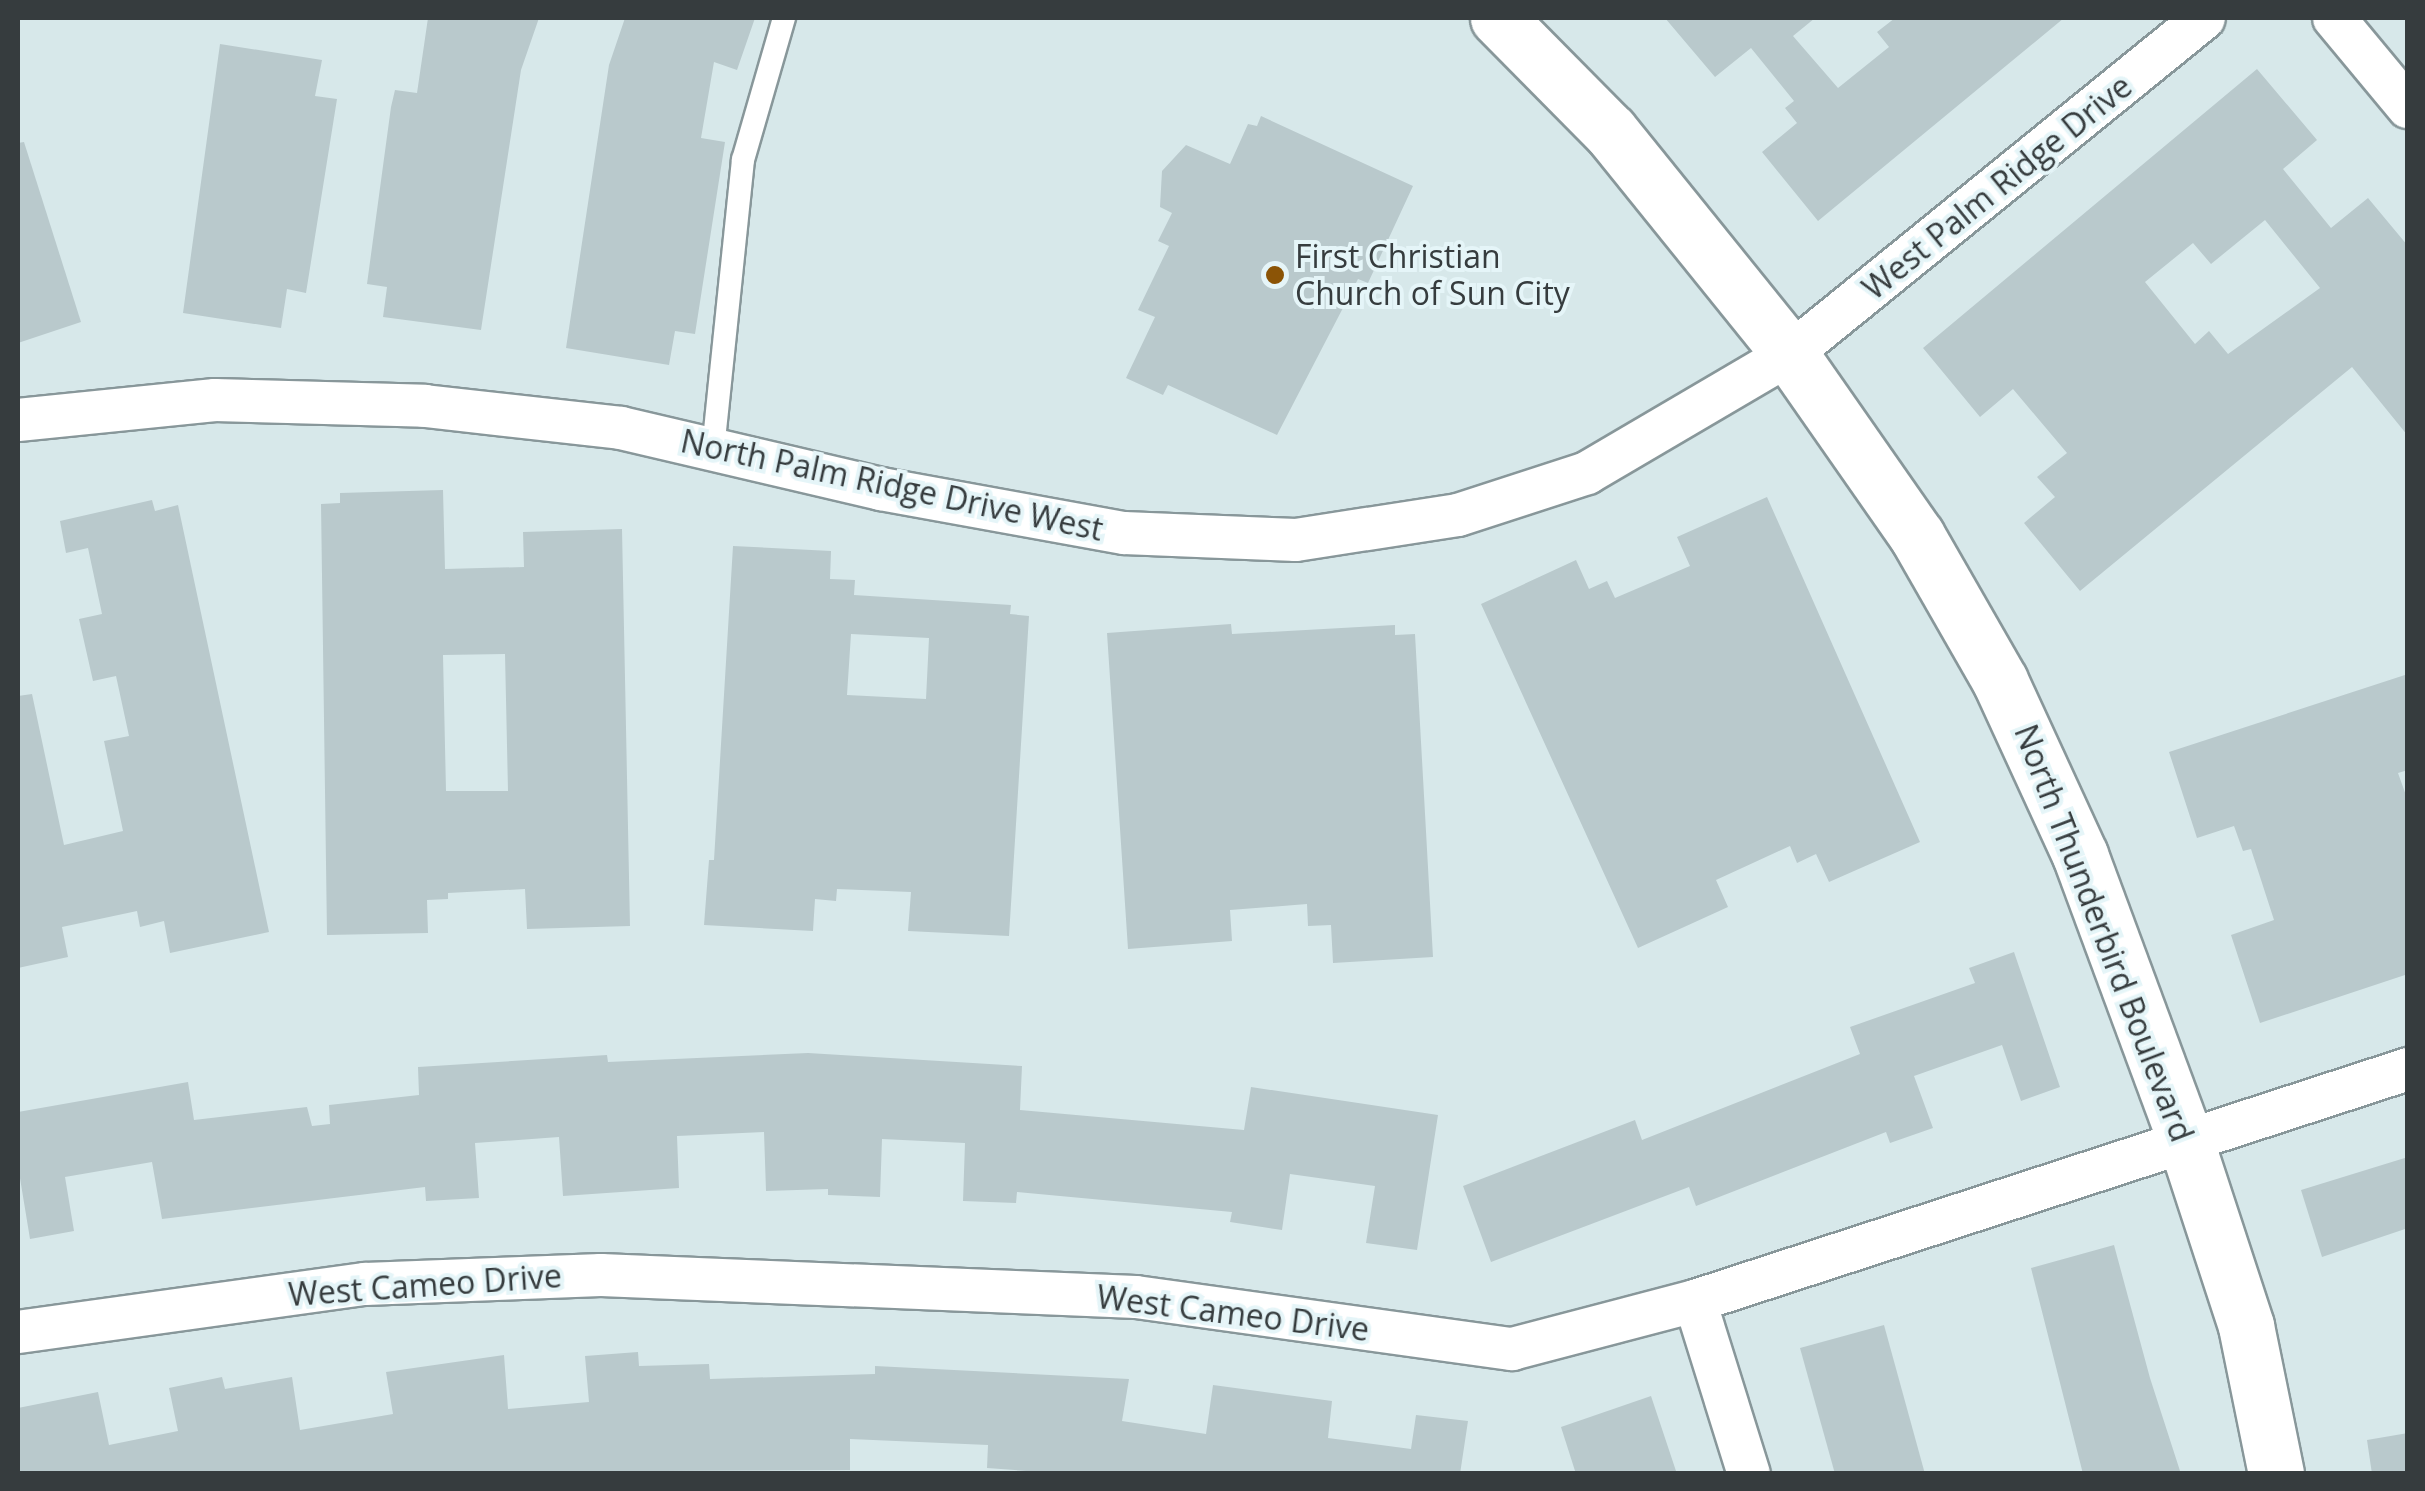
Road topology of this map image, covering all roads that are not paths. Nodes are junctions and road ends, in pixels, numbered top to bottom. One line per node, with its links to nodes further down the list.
1 (784, 18): 8 (lane)
2 (1498, 18): 6 (street, North Thunderbird Boulevard)
3 (2204, 18): 6 (street, West Palm Ridge Drive)
4 (2334, 18): 5 (street)
5 (2408, 107)
6 (1790, 354): 8 (street, North Palm Ridge Drive West); 10 (street, North Thunderbird Boulevard)
7 (18, 420): 8 (street, North Palm Ridge Drive West)
8 (714, 450)
9 (2408, 1069): 10 (street, West Cameo Drive)
10 (2186, 1142): 11 (street, West Cameo Drive); 14 (street, North Thunderbird Boulevard)
11 (1695, 1301): 12 (street, West Cameo Drive); 13 (street)
12 (18, 1332)
13 (1749, 1474)
14 (2276, 1474)

